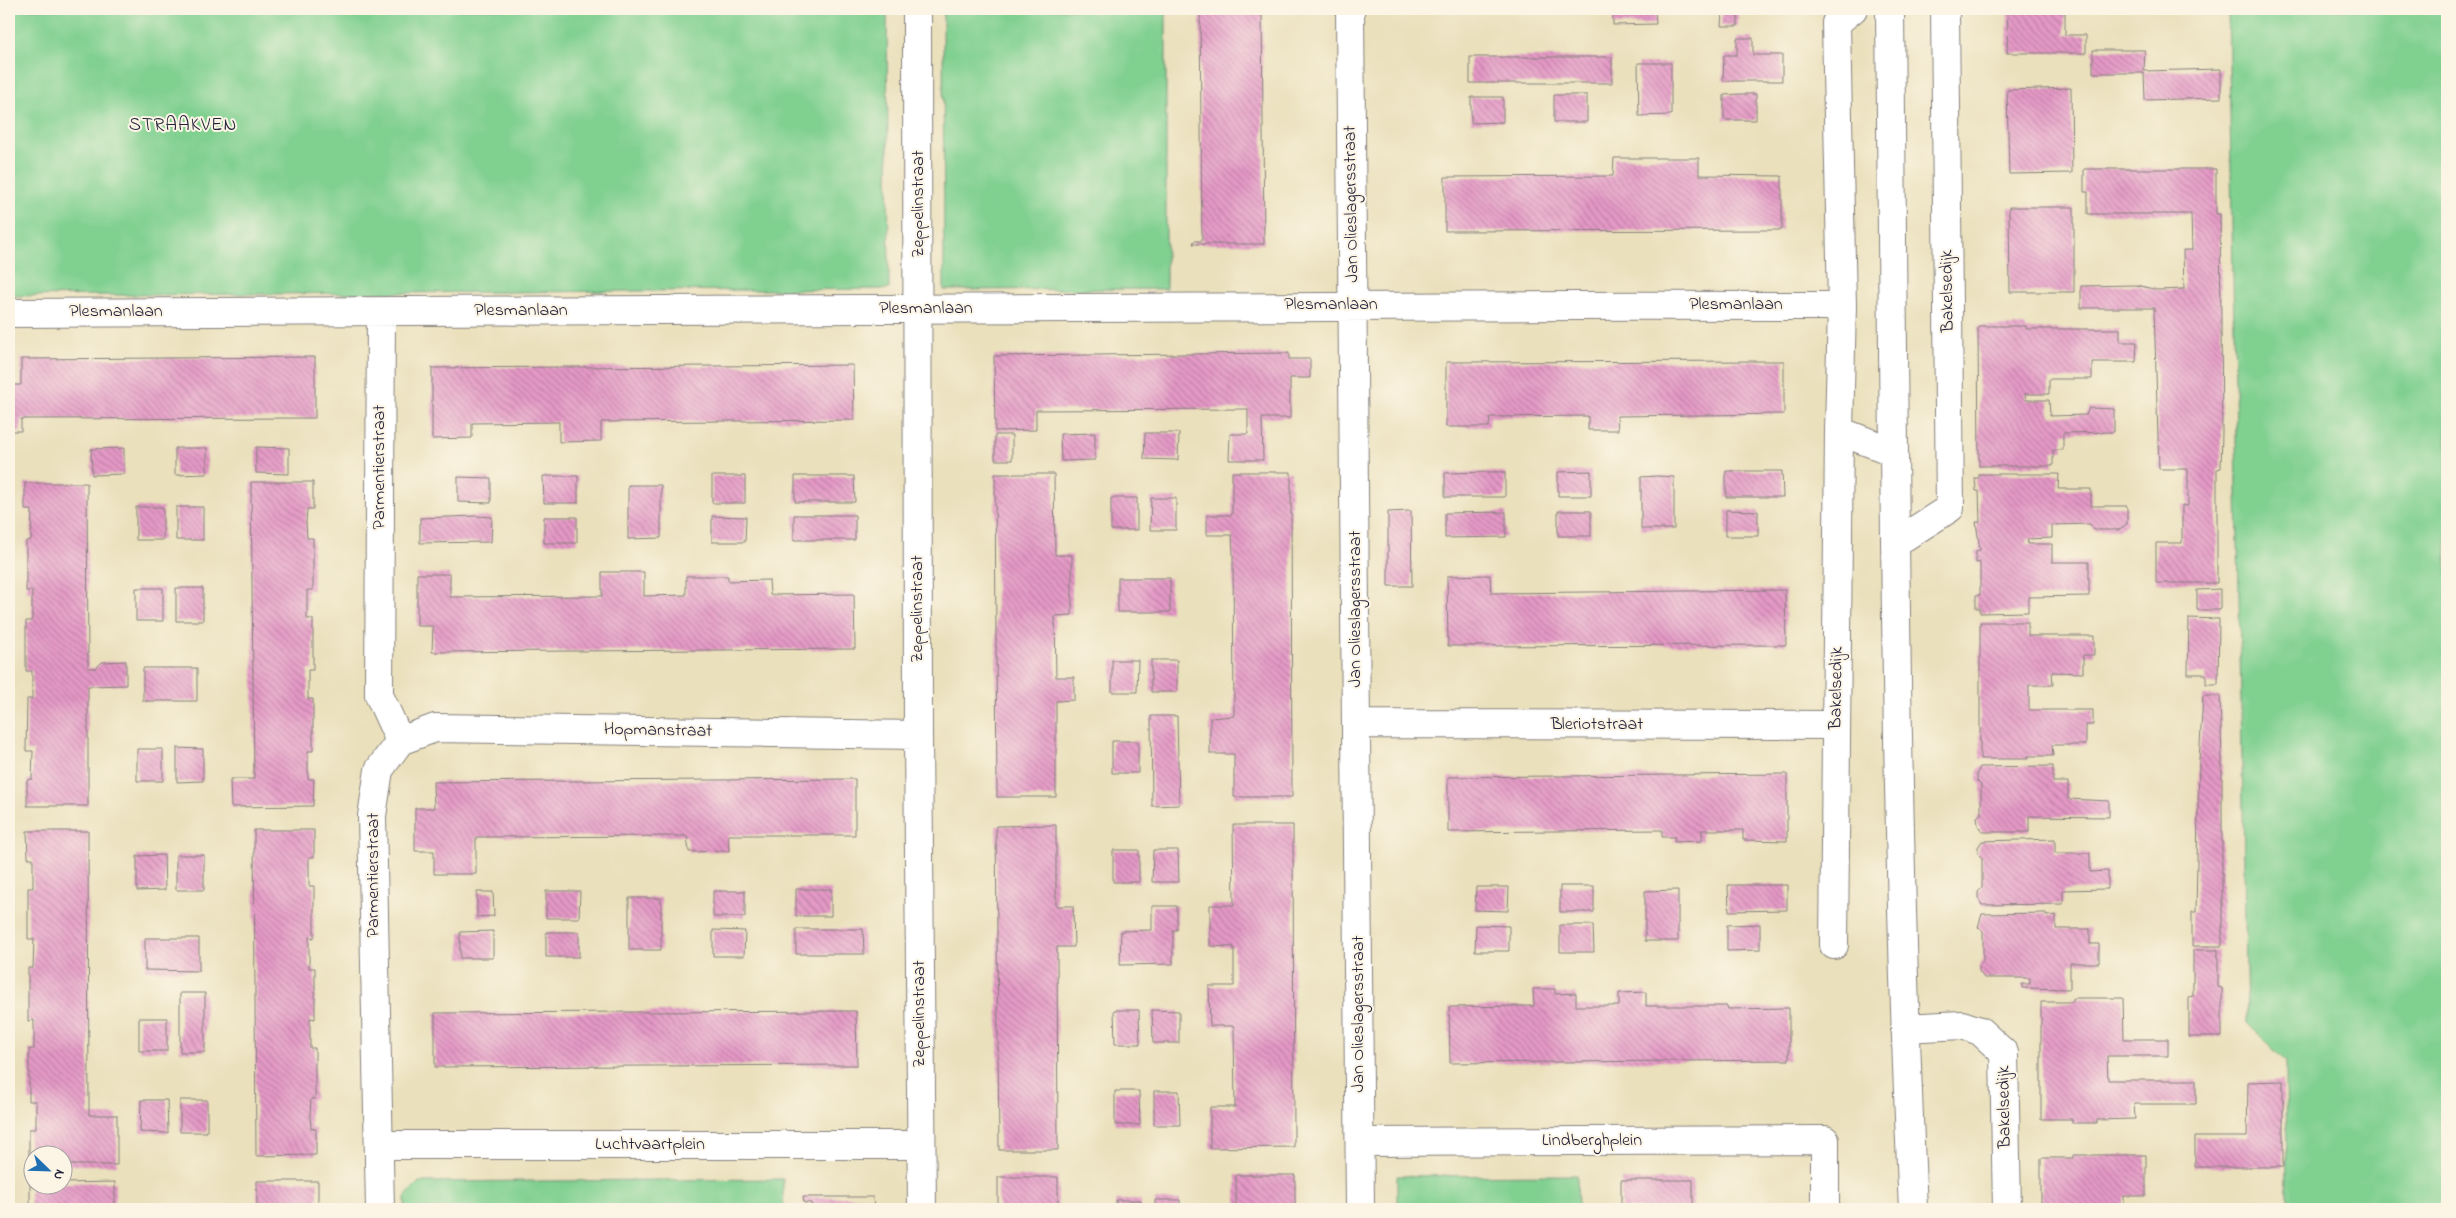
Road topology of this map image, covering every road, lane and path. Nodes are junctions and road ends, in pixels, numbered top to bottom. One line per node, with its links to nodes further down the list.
1 (917, 9): 8 (street, Zeppelinstraat)
2 (1350, 9): 6 (street, Jan Olieslagersstraat)
3 (1853, 9): 7 (street, Bakelsedijk)
4 (1890, 9): 12 (street)
5 (1945, 9): 13 (street, Bakelsedijk)
6 (1354, 304): 7 (street, Plesmanlaan); 8 (street, Plesmanlaan); 14 (street, Jan Olieslagersstraat)
7 (1842, 306): 11 (street, Bakelsedijk)
8 (919, 309): 9 (street, Plesmanlaan); 16 (street, Zeppelinstraat)
9 (381, 312): 10 (street, Plesmanlaan); 17 (street, Parmentierstraat)
10 (9, 313)
11 (1839, 432): 12 (street); 15 (street, Bakelsedijk)
12 (1894, 452): 13 (street)
13 (1895, 543): 19 (street)
14 (1357, 724): 15 (street, Bleriotstraat); 20 (street, Jan Olieslagersstraat)
15 (1836, 725): 18 (street, Bakelsedijk)
16 (918, 735): 17 (street, Hopmanstraat); 22 (street, Zeppelinstraat)
17 (400, 740): 21 (street, Parmentierstraat)
18 (1834, 945)
19 (1905, 1028): 27 (street); 28 (street, Bakelsedijk)
20 (1360, 1142): 25 (street, Jan Olieslagersstraat); 26 (street, Lindberghplein)
21 (380, 1145): 22 (street, Luchtvaartplein); 23 (street, Parmentierstraat)
22 (921, 1145): 24 (street, Zeppelinstraat)
23 (380, 1209)
24 (922, 1209)
25 (1360, 1209)
26 (1825, 1209)
27 (1914, 1209)
28 (2007, 1209)

